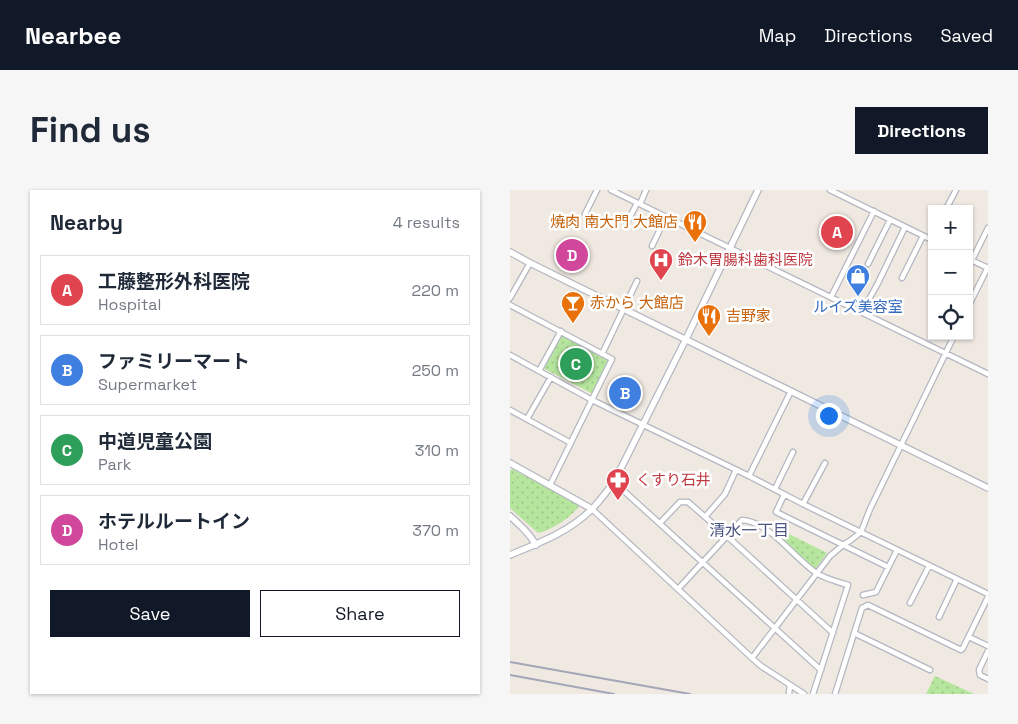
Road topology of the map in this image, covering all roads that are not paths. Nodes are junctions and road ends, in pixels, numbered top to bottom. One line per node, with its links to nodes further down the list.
1 (596, 190): 10 (street)
2 (611, 190): 7 (street)
3 (646, 190): 7 (street)
4 (758, 190): 19 (street)
5 (830, 190): 9 (street)
6 (956, 190): 8 (street)
7 (638, 204): 11 (street); 13 (street)
8 (948, 205)
9 (874, 211): 12 (street); 29 (street)
10 (585, 214)
11 (666, 217): 18 (street); 19 (street)
12 (890, 220): 14 (street); 24 (street)
13 (627, 223)
14 (905, 227): 16 (street); 33 (street)
15 (988, 228): 21 (street)
16 (923, 236): 17 (street); 26 (street)
17 (928, 238)
18 (652, 246)
19 (730, 248): 29 (street); 35 (street)
20 (510, 252): 23 (street)
21 (973, 255)
22 (973, 261): 25 (street)
23 (530, 263): 30 (street); 32 (street)
24 (868, 264)
25 (988, 268): 28 (street)
26 (902, 278)
27 (636, 281): 32 (street)
28 (973, 296)
29 (832, 297): 33 (street)
30 (510, 298)
31 (510, 304): 34 (street)
32 (624, 309): 35 (street); 38 (street)
33 (862, 312): 37 (street)
34 (561, 331): 38 (street); 40 (street)
35 (686, 339): 43 (street); 47 (street)
36 (952, 340): 37 (street)
37 (946, 353): 41 (street); 49 (street)
38 (602, 354): 44 (street)
39 (510, 355): 40 (street)
40 (539, 371): 42 (street)
41 (988, 374)
42 (551, 377): 44 (street); 46 (street)
43 (791, 392): 49 (street); 54 (street)
44 (592, 400): 47 (street); 48 (street)
45 (510, 410): 46 (street)
46 (527, 419): 48 (street)
47 (643, 425): 53 (street); 55 (street)
48 (571, 443): 56 (street)
49 (901, 445): 57 (street); 65 (street)
50 (793, 452): 58 (street)
51 (510, 463): 56 (street)
52 (824, 463): 60 (street)
53 (736, 470): 54 (street); 63 (street)
54 (749, 476): 58 (street)
55 (614, 482): 61 (street); 64 (street)
56 (550, 485): 61 (street)
57 (988, 488)
58 (775, 489): 59 (street)
59 (784, 495): 60 (street); 68 (street)
60 (803, 504): 65 (street)
61 (592, 509): 67 (street); 76 (street)
62 (510, 516): 67 (street)
63 (705, 517): 64 (street); 66 (street)
64 (660, 523): 71 (street)
65 (861, 532): 68 (street); 69 (street)
66 (727, 536): 71 (street); 74 (street); 79 (street)
67 (536, 545): 70 (street)
68 (842, 545): 73 (street); 74 (street)
69 (897, 550): 72 (street); 73 (street)
70 (510, 556)
71 (702, 562): 76 (street); 82 (street)
72 (929, 566): 75 (street); 80 (street)
73 (888, 568): 77 (street)
74 (816, 574): 79 (street); 83 (street)
75 (957, 579): 78 (street); 81 (street)
76 (678, 589): 88 (street)
77 (863, 595)
78 (988, 596): 85 (street)
79 (796, 600): 82 (street); 83 (street)
80 (910, 603)
81 (939, 617)
82 (775, 629): 88 (street); 89 (street)
83 (833, 632): 89 (street)
84 (854, 633): 85 (street); 90 (street); 96 (street)
85 (969, 637): 86 (street)
86 (988, 646)
87 (988, 651): 91 (street)
88 (752, 658): 92 (street)
89 (820, 670): 95 (street)
90 (930, 670)
91 (988, 679)
92 (790, 685): 93 (street); 94 (street)
93 (789, 694)
94 (804, 694)
95 (813, 694)
96 (835, 694)

